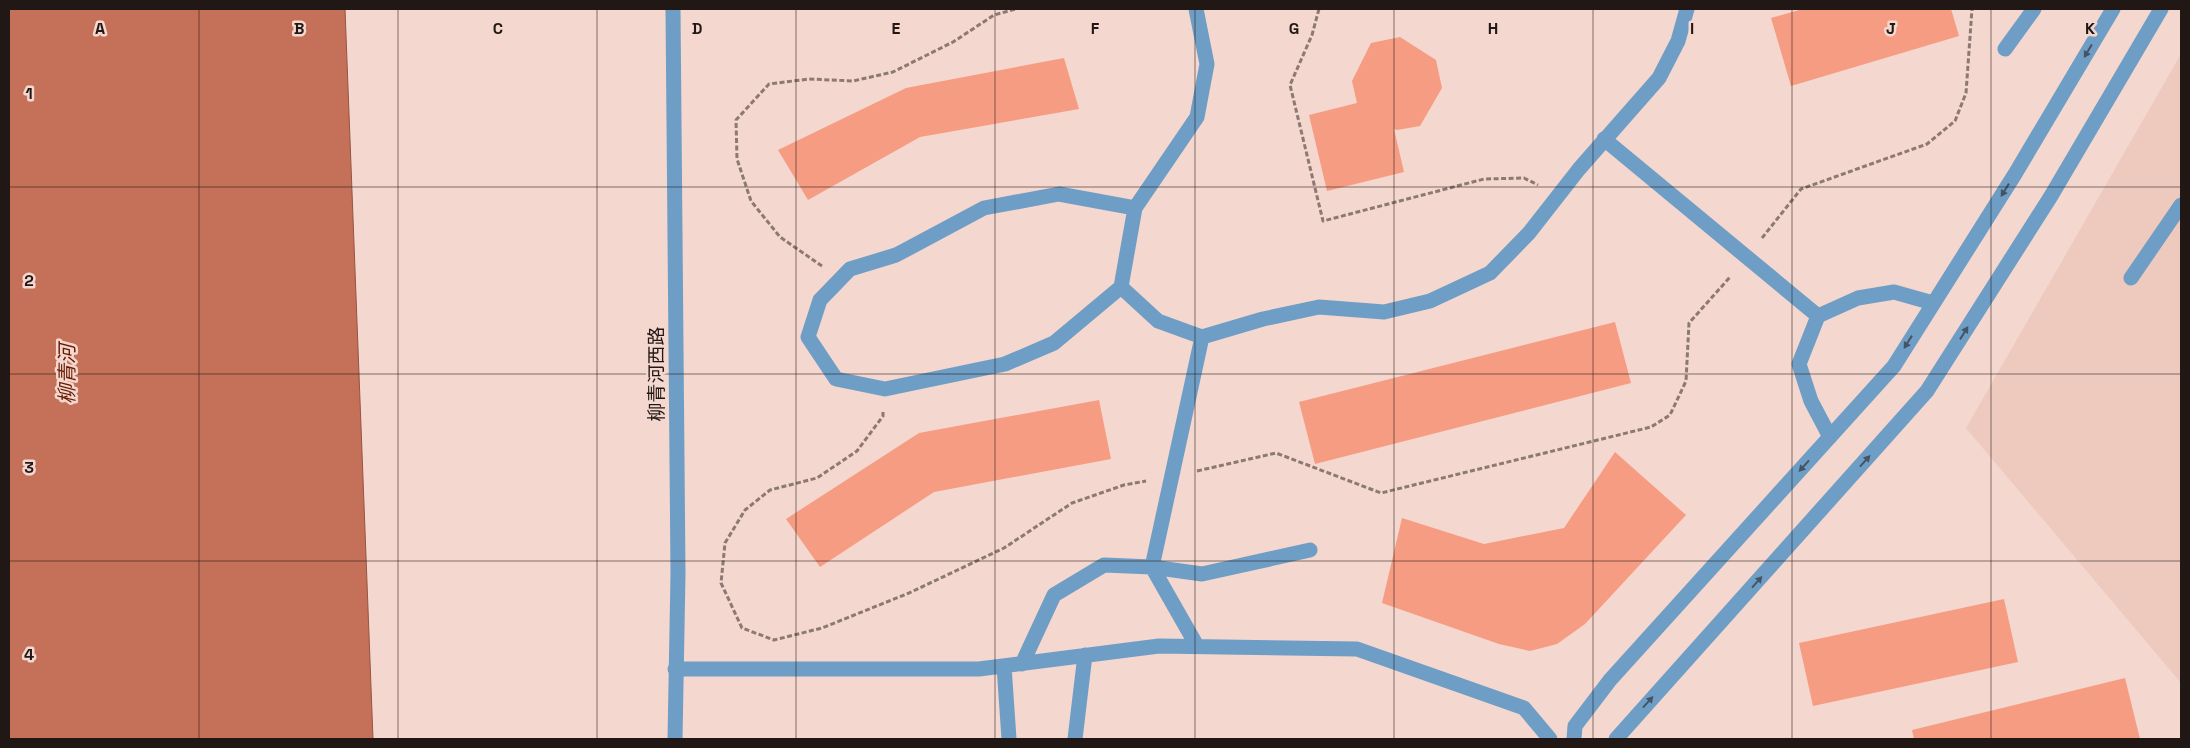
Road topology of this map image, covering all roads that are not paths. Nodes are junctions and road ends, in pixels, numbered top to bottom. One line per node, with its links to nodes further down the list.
1 (673, 9): 23 (street, 柳青河西路)
2 (1196, 9): 10 (street)
3 (1687, 9): 8 (street)
4 (2034, 9): 7 (street)
5 (2113, 9): 13 (street, one-way to 13)
6 (2161, 9): 29 (street, one-way to 6)
7 (2005, 50)
8 (1604, 139): 14 (street); 15 (street)
9 (2181, 205): 11 (street)
10 (1135, 208): 12 (street); 12 (street)
11 (2131, 278)
12 (1121, 287): 15 (street)
13 (1933, 303): 14 (street); 16 (street, one-way to 16)
14 (1818, 316): 16 (street)
15 (1202, 337): 18 (street)
16 (1830, 437): 28 (street, one-way to 28)
17 (1310, 550): 18 (street)
18 (1152, 567): 19 (street); 21 (street)
19 (1197, 646): 20 (street); 27 (street)
20 (1085, 655): 21 (street); 26 (street)
21 (1022, 664): 22 (street)
22 (1004, 666): 23 (street); 25 (street)
23 (675, 669): 24 (street, 柳青河西路)
24 (675, 739)
25 (1009, 739)
26 (1075, 739)
27 (1550, 739)
28 (1574, 739)
29 (1616, 739)

